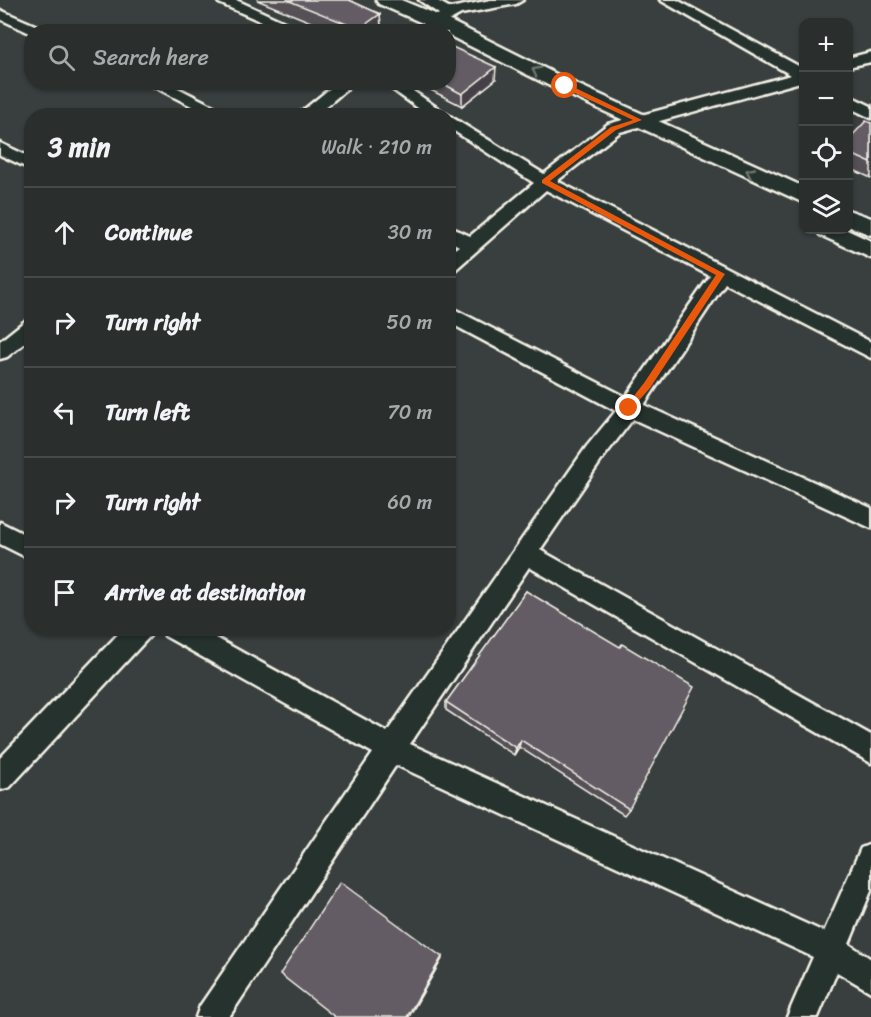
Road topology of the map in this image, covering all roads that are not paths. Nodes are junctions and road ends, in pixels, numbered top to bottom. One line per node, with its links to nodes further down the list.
1 (224, 0): 8 (street)
2 (426, 0): 7 (street)
3 (516, 0): 7 (street)
4 (667, 0): 17 (street)
5 (379, 7): 7 (street); 9 (street)
6 (0, 14): 12 (street)
7 (443, 18): 10 (street); 11 (street, one-way to 7)
8 (280, 24)
9 (403, 24)
10 (431, 24)
11 (455, 24)
12 (24, 25)
13 (456, 25): 27 (street, one-way to 13)
14 (456, 52): 29 (street)
15 (871, 57): 16 (street)
16 (853, 62)
17 (799, 73)
18 (799, 77): 27 (street)
19 (169, 90): 23 (street)
20 (338, 90): 24 (street)
21 (401, 90): 25 (street)
22 (853, 102): 26 (street)
23 (208, 108)
24 (314, 108)
25 (429, 108)
26 (871, 113)
27 (639, 120): 29 (street); 33 (street, one-way to 27)
28 (456, 125): 32 (street)
29 (614, 128): 32 (street); 33 (street)
30 (0, 148): 31 (street)
31 (24, 161)
32 (545, 182): 38 (street); 41 (street)
33 (798, 205)
34 (853, 219): 35 (street)
35 (871, 227)
36 (837, 234): 39 (street)
37 (456, 236): 38 (street)
38 (472, 244): 40 (street)
39 (871, 250)
40 (456, 258)
41 (721, 274): 45 (street); 46 (street)
42 (456, 317): 46 (street)
43 (24, 330): 44 (street)
44 (5, 340)
45 (871, 351)
46 (629, 408): 47 (street); 50 (street)
47 (871, 518)
48 (0, 532): 49 (street)
49 (24, 546)
50 (525, 553): 53 (street); 54 (street)
51 (133, 636): 55 (street)
52 (188, 636): 53 (street)
53 (391, 749): 57 (street); 59 (street)
54 (871, 750)
55 (0, 777)
56 (871, 858): 57 (street)
57 (831, 950): 58 (street); 60 (street)
58 (871, 977)
59 (219, 1014)
60 (802, 1017)

